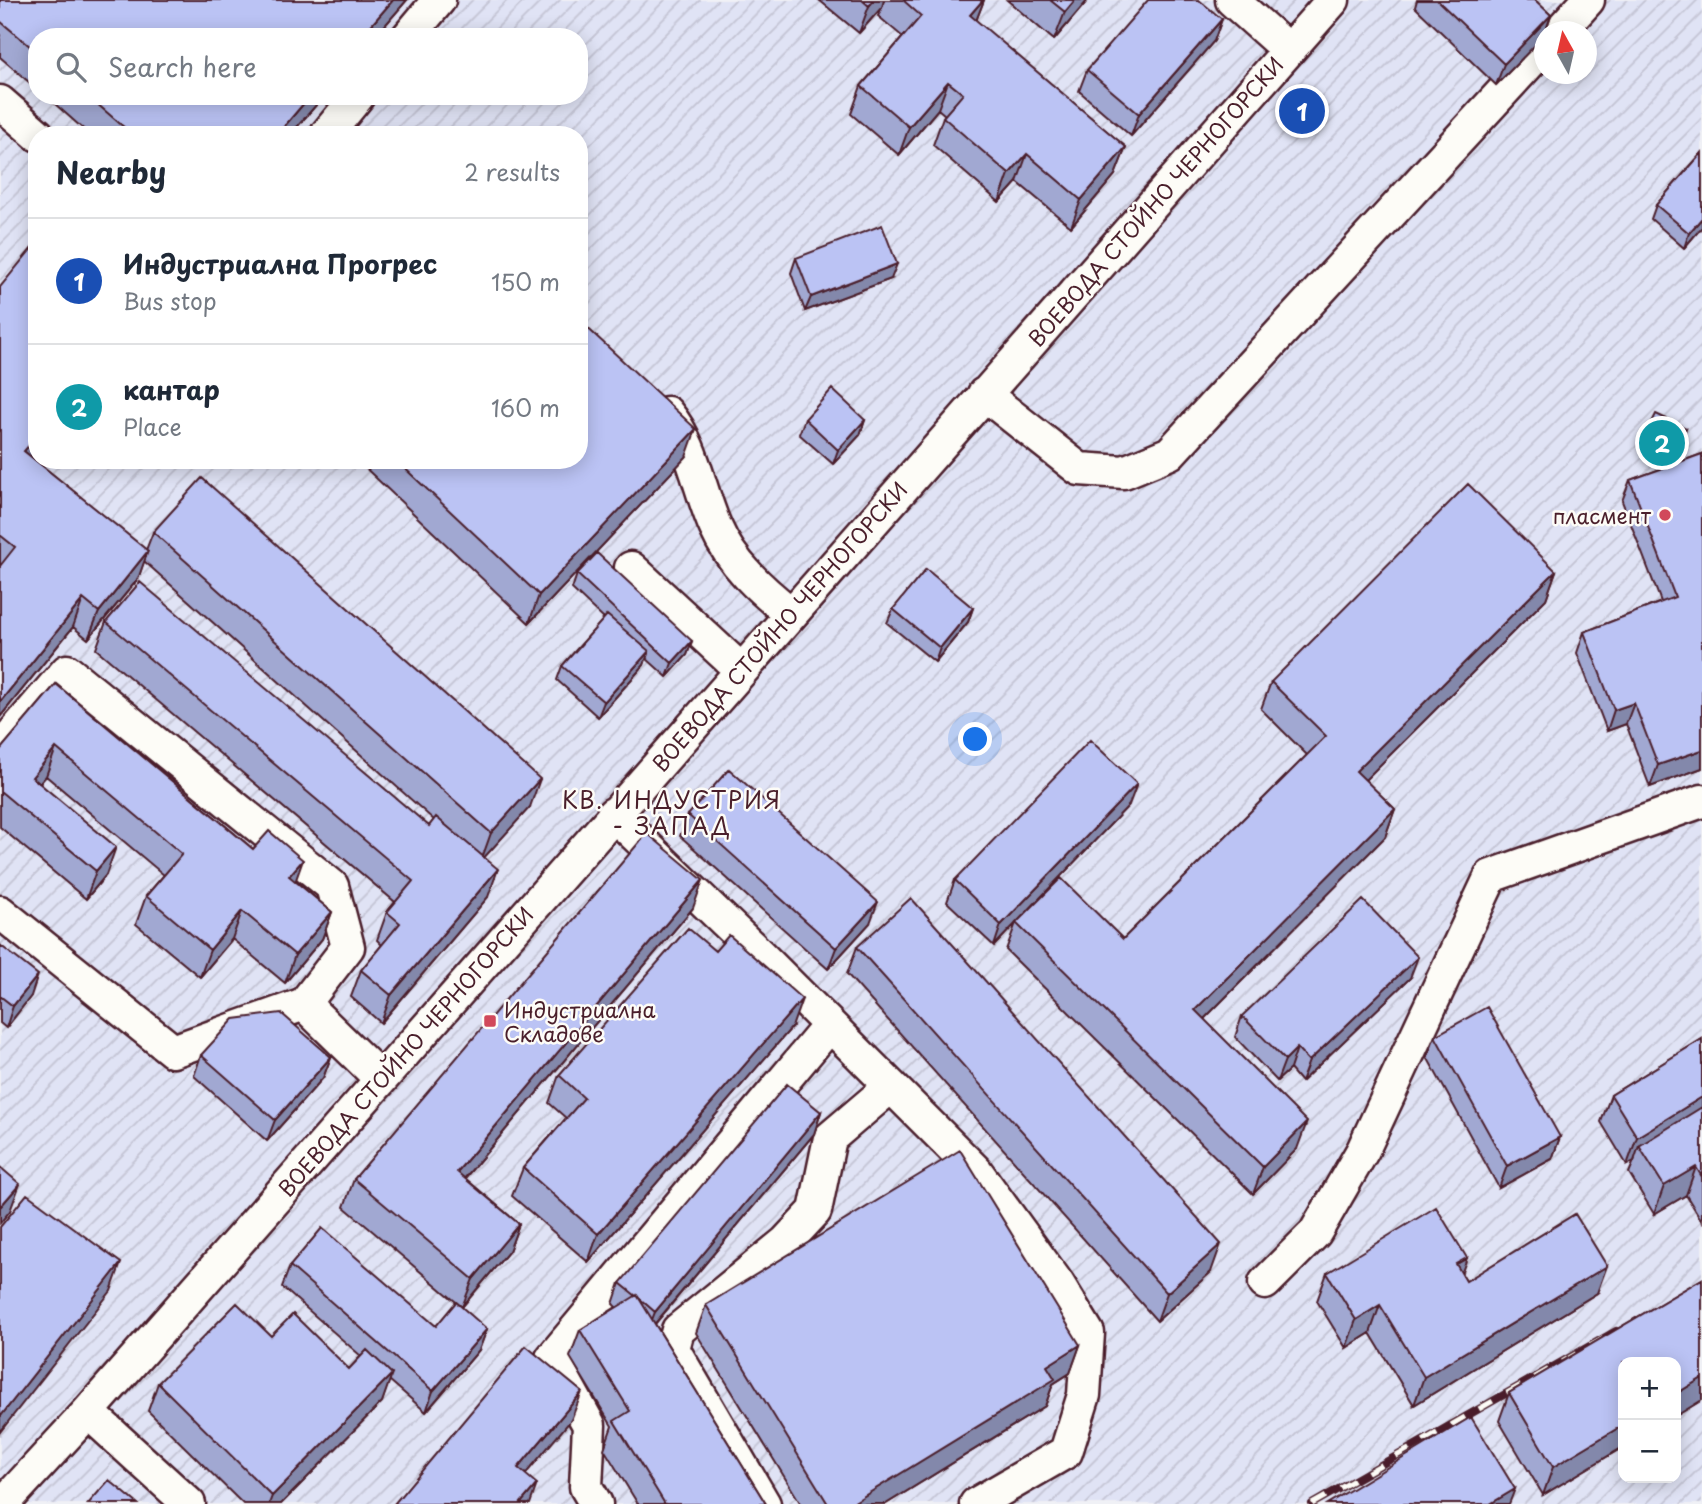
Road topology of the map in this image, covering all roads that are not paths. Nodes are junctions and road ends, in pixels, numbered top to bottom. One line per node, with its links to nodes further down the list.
1 (439, 0): 6 (street)
2 (1232, 0): 7 (street)
3 (1333, 0): 7 (street, ВОЕВОДА СТОЙНО ЧЕРНОГОРСКИ)
4 (1588, 0): 5 (street)
5 (1569, 21)
6 (416, 28)
7 (1288, 50): 14 (street, ВОЕВОДА СТОЙНО ЧЕРНОГОРСКИ)
8 (1534, 59): 14 (street)
9 (0, 102): 11 (street)
10 (351, 105): 12 (street)
11 (28, 126)
12 (333, 126)
13 (648, 388): 16 (street)
14 (984, 394): 16 (street, ВОЕВОДА СТОЙНО ЧЕРНОГОРСКИ)
15 (631, 568): 17 (street)
16 (790, 613): 17 (street, ВОЕВОДА СТОЙНО ЧЕРНОГОРСКИ)
17 (741, 670): 20 (street, ВОЕВОДА СТОЙНО ЧЕРНОГОРСКИ)
18 (0, 749): 22 (street)
19 (1702, 801): 26 (street)
20 (613, 814): 23 (street); 24 (street, ВОЕВОДА СТОЙНО ЧЕРНОГОРСКИ)
21 (0, 912): 22 (street)
22 (304, 1004): 24 (street)
23 (830, 1025): 25 (street); 30 (street)
24 (381, 1079): 27 (street, ВОЕВОДА СТОЙНО ЧЕРНОГОРСКИ)
25 (891, 1086): 31 (street); 32 (street)
26 (1265, 1283)
27 (88, 1412): 28 (street, ВОЕВОДА СТОЙНО ЧЕРНОГОРСКИ); 29 (street)
28 (4, 1504)
29 (189, 1504)
30 (596, 1504)
31 (764, 1504)
32 (976, 1504)

